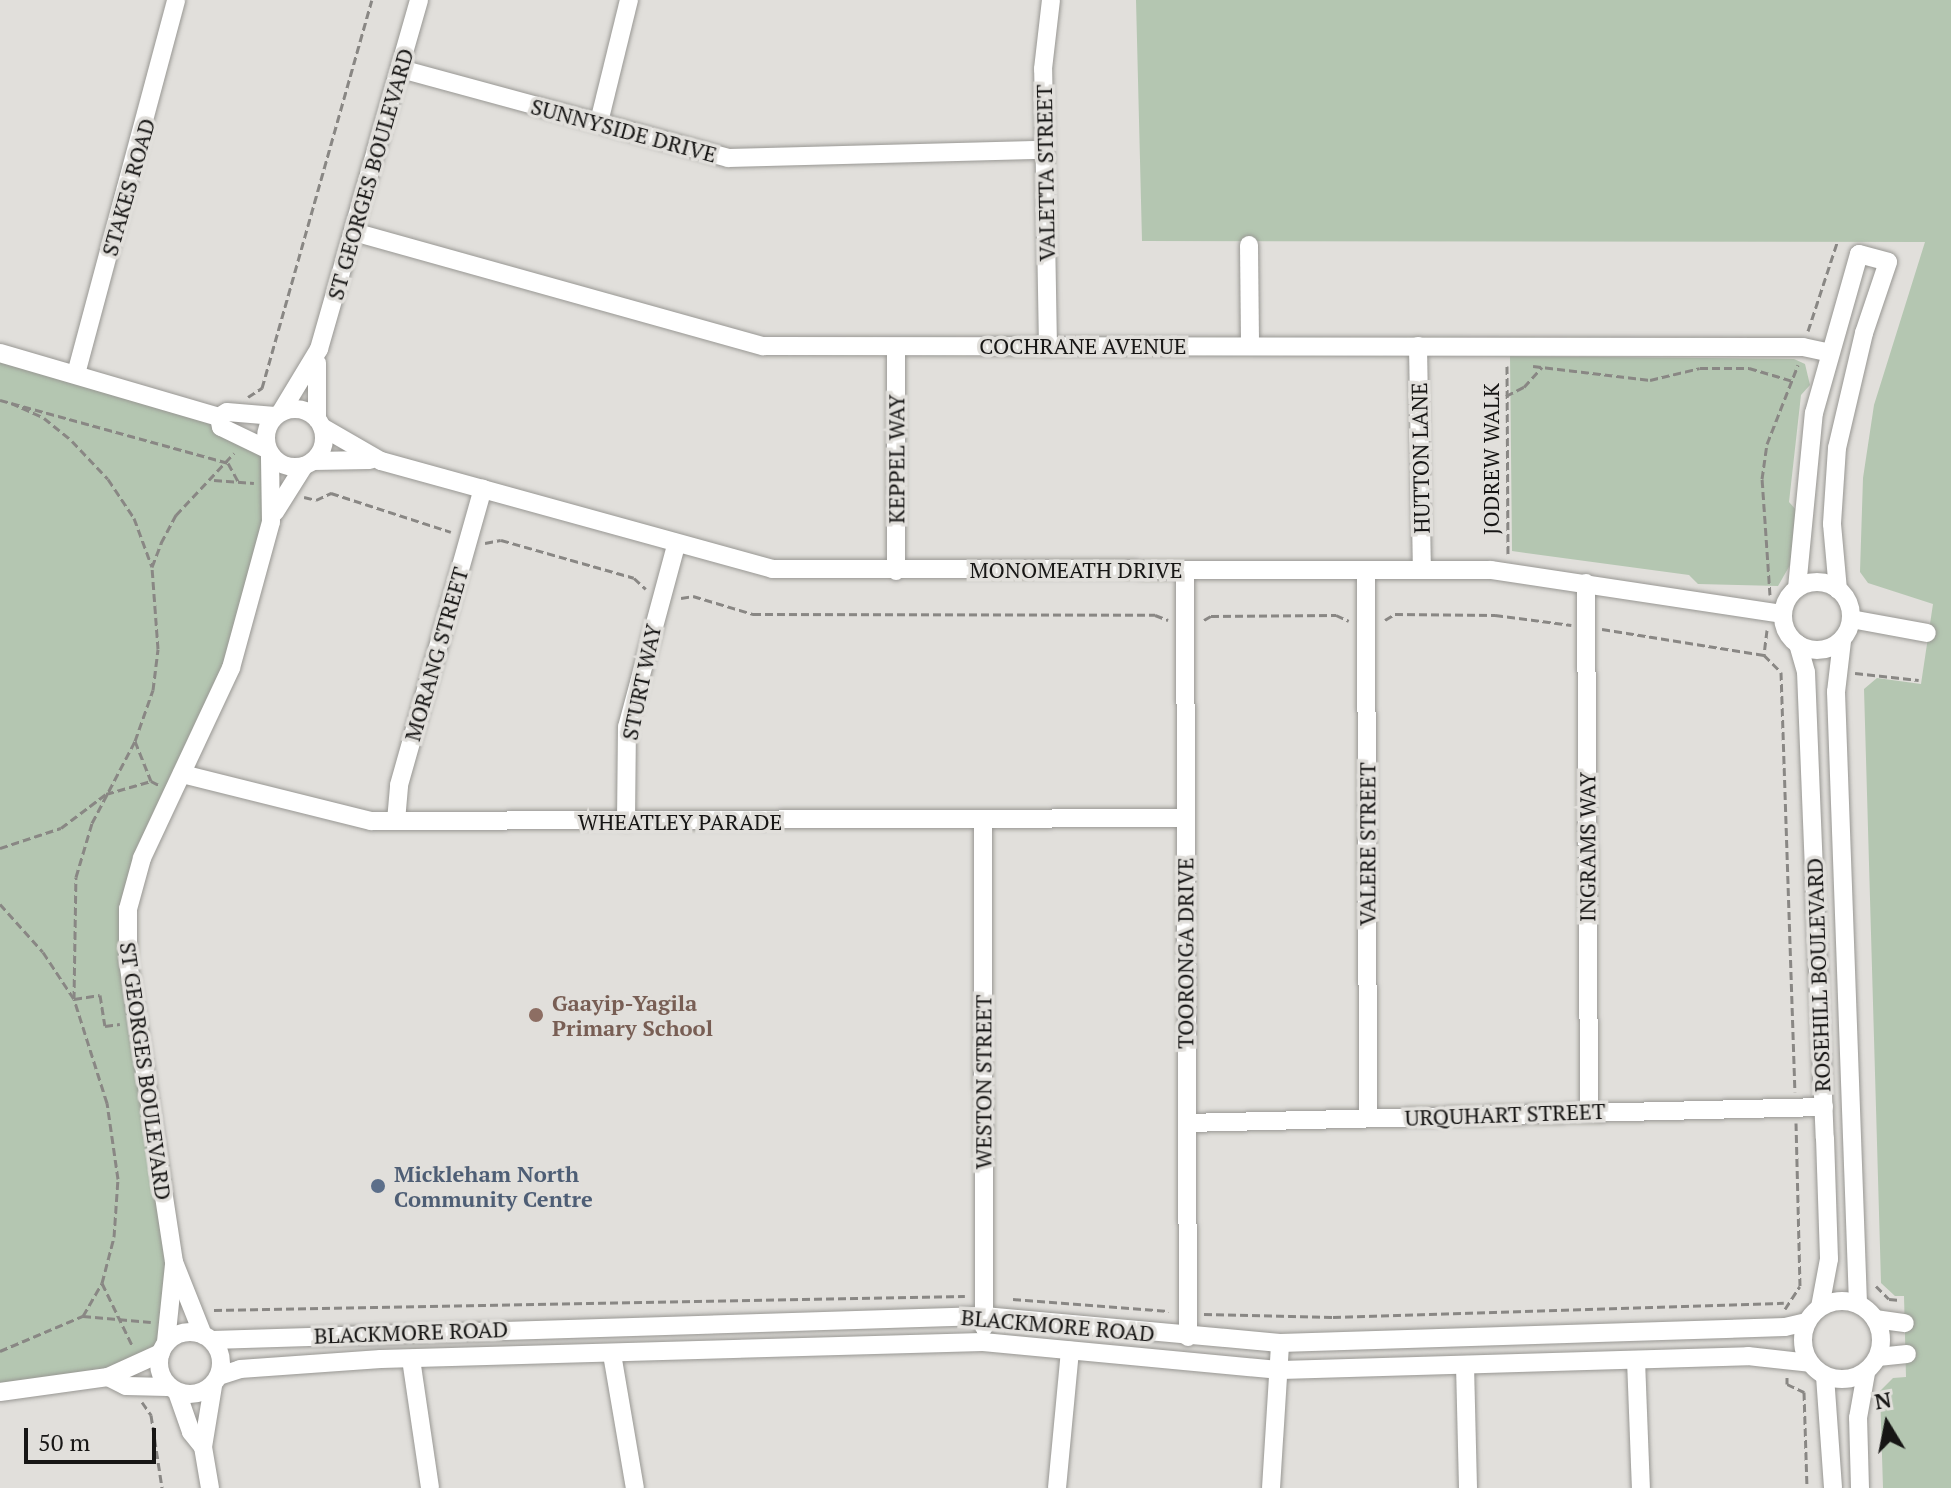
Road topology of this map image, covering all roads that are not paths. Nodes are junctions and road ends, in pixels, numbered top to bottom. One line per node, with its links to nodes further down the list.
1 (176, 0): 17 (street, STAKES ROAD)
2 (419, 0): 5 (street, ST GEORGES BOULEVARD)
3 (629, 0): 6 (street)
4 (1051, 0): 7 (street, VALETTA STREET)
5 (401, 69): 6 (street, SUNNYSIDE DRIVE); 8 (street, ST GEORGES BOULEVARD)
6 (599, 122): 7 (street, SUNNYSIDE DRIVE)
7 (1044, 150): 12 (street, VALETTA STREET)
8 (354, 232): 13 (street, COCHRANE AVENUE); 14 (street, ST GEORGES BOULEVARD)
9 (1249, 245): 10 (street)
10 (1250, 345): 11 (street, COCHRANE AVENUE); 12 (street, COCHRANE AVENUE)
11 (1418, 346): 15 (street, COCHRANE AVENUE); 27 (street, HUTTON LANE)
12 (1048, 347): 13 (street, COCHRANE AVENUE)
13 (896, 348): 29 (street, KEPPEL WAY)
14 (319, 349): 18 (street, ST GEORGES BOULEVARD); 20 (street, ST GEORGES BOULEVARD)
15 (1827, 352): 32 (street); 33 (street)
16 (0, 353): 17 (street)
17 (76, 374): 19 (street)
18 (278, 414): 19 (street); 20 (street); 21 (street)
19 (219, 417): 21 (street)
20 (319, 423): 22 (street, MONOMEATH DRIVE); 23 (street)
21 (268, 452): 23 (street); 24 (street, ST GEORGES BOULEVARD)
22 (381, 461): 23 (street, MONOMEATH DRIVE); 25 (street, MONOMEATH DRIVE)
23 (309, 463): 24 (street)
24 (280, 489): 39 (street, ST GEORGES BOULEVARD)
25 (483, 489): 26 (street, MONOMEATH DRIVE); 41 (street, MORANG STREET)
26 (676, 545): 29 (street, MONOMEATH DRIVE); 42 (street, STURT WAY)
27 (1422, 569): 30 (street, MONOMEATH DRIVE); 31 (street, MONOMEATH DRIVE)
28 (1185, 570): 29 (street, MONOMEATH DRIVE); 30 (street, MONOMEATH DRIVE); 40 (street, TOORONGA DRIVE)
29 (896, 571)
30 (1366, 571): 46 (street, VALERE STREET)
31 (1586, 583): 34 (street, MONOMEATH DRIVE); 45 (street, INGRAMS WAY)
32 (1797, 588): 33 (street); 34 (street)
33 (1838, 590): 35 (street)
34 (1776, 613): 38 (street)
35 (1851, 619): 36 (street); 37 (street)
36 (1927, 633)
37 (1842, 641): 38 (street); 49 (street, ROSEHILL BOULEVARD)
38 (1798, 644): 44 (street, ROSEHILL BOULEVARD)
39 (182, 774): 41 (street, WHEATLEY PARADE); 48 (street, ST GEORGES BOULEVARD)
40 (1184, 818): 43 (street, WHEATLEY PARADE); 47 (street, TOORONGA DRIVE)
41 (396, 821): 42 (street, WHEATLEY PARADE)
42 (626, 821): 43 (street, WHEATLEY PARADE)
43 (983, 822): 51 (street, WESTON STREET)
44 (1824, 1107): 45 (street, URQUHART STREET); 50 (street, ROSEHILL BOULEVARD)
45 (1589, 1111): 46 (street, URQUHART STREET)
46 (1368, 1118): 47 (street, URQUHART STREET)
47 (1187, 1123): 54 (street, TOORONGA DRIVE)
48 (174, 1262): 55 (street, ST GEORGES BOULEVARD); 58 (street, ST GEORGES BOULEVARD)
49 (1858, 1304): 50 (street); 52 (street)
50 (1813, 1314): 57 (street, BLACKMORE ROAD); 65 (street)
51 (984, 1316): 54 (street, BLACKMORE ROAD); 55 (street, BLACKMORE ROAD); 56 (street, WESTON STREET)
52 (1875, 1319): 53 (street); 62 (street)
53 (1905, 1323)
54 (1188, 1337): 57 (street, BLACKMORE ROAD)
55 (207, 1338): 58 (street); 71 (street)
56 (983, 1342): 59 (street, BLACKMORE ROAD); 60 (street, BLACKMORE ROAD)
57 (1280, 1343): 67 (street)
58 (164, 1348): 70 (street); 72 (street)
59 (1070, 1351): 67 (street, BLACKMORE ROAD); 78 (street)
60 (612, 1354): 63 (street, BLACKMORE ROAD); 77 (street)
61 (1907, 1354): 62 (street)
62 (1878, 1357): 68 (street)
63 (411, 1359): 71 (street, BLACKMORE ROAD); 76 (street)
64 (1636, 1360): 65 (street, BLACKMORE ROAD); 66 (street, BLACKMORE ROAD); 81 (street)
65 (1810, 1363): 69 (street)
66 (1465, 1365): 67 (street, BLACKMORE ROAD); 80 (street)
67 (1281, 1370): 79 (street)
68 (1866, 1373): 69 (street); 83 (street)
69 (1825, 1376): 82 (street)
70 (108, 1377): 72 (street); 73 (street)
71 (216, 1381): 72 (street); 74 (street)
72 (172, 1390): 74 (street)
73 (0, 1392)
74 (203, 1447): 75 (street)
75 (210, 1488)
76 (430, 1488)
77 (635, 1488)
78 (1057, 1488)
79 (1271, 1488)
80 (1468, 1488)
81 (1641, 1488)
82 (1833, 1488)
83 (1860, 1488)

